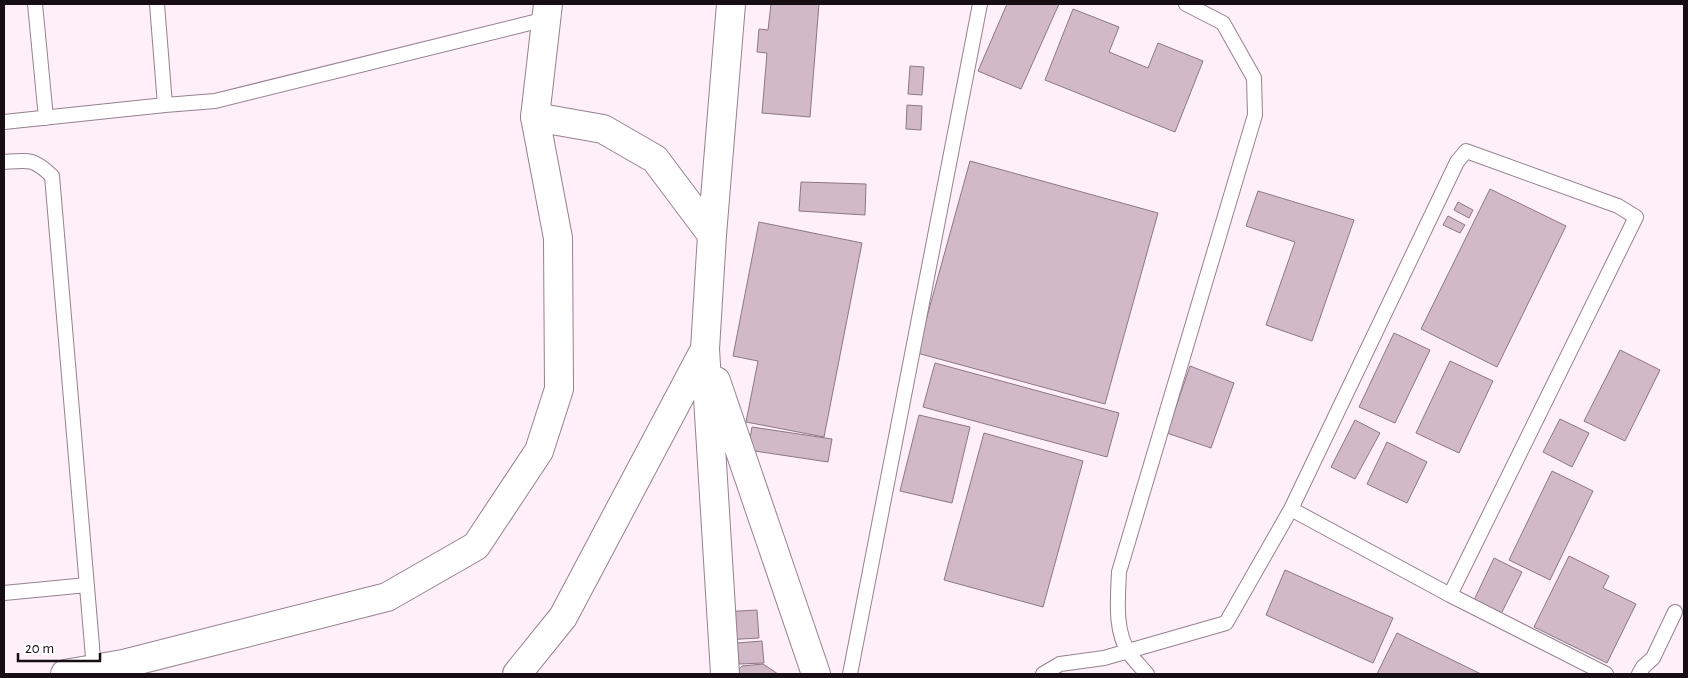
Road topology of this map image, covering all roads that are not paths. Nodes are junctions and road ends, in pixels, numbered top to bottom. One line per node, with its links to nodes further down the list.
1 (35, 4): 9 (lane)
2 (157, 4): 7 (lane)
3 (731, 4): 12 (street)
4 (980, 4): 26 (lane)
5 (1186, 4): 19 (lane)
6 (547, 12): 7 (lane); 8 (street)
7 (165, 105): 9 (lane)
8 (535, 117): 12 (street); 21 (street)
9 (46, 118): 10 (lane)
10 (4, 122)
11 (4, 162): 15 (lane)
12 (712, 235): 13 (street)
13 (705, 349): 23 (street); 24 (street); 25 (street)
14 (1291, 509): 17 (lane); 17 (lane); 19 (lane)
15 (87, 585): 16 (lane); 20 (lane)
16 (4, 592)
17 (1450, 595): 29 (lane)
18 (1675, 612): 30 (lane)
19 (1128, 652): 27 (lane); 28 (lane)
20 (94, 669): 21 (street); 22 (street)
21 (123, 669)
22 (65, 674)
23 (517, 674)
24 (725, 674)
25 (816, 674)
26 (850, 674)
27 (1043, 674)
28 (1147, 674)
29 (1606, 674)
30 (1639, 674)

